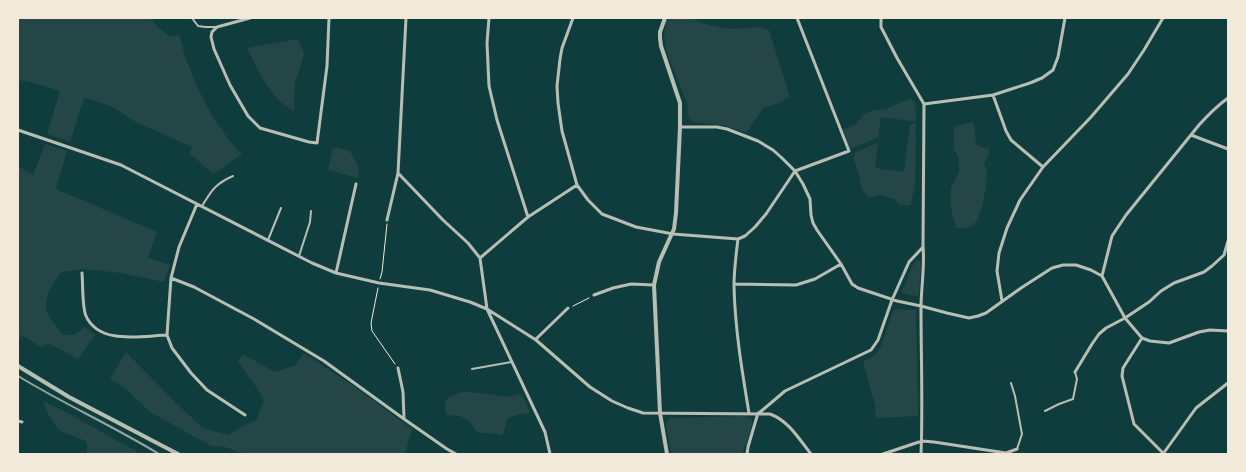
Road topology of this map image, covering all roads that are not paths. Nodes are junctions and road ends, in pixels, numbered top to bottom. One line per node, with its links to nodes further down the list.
1 (192, 18): 12 (lane)
2 (250, 18): 12 (street)
3 (329, 18): 12 (street)
4 (406, 18): 22 (street)
5 (489, 18): 30 (street)
6 (573, 18): 25 (street)
7 (664, 18): 16 (street)
8 (798, 18): 21 (street)
9 (881, 18): 15 (street)
10 (1065, 18): 13 (street)
11 (1163, 18): 20 (street)
12 (217, 26)
13 (993, 95): 15 (street); 20 (street)
14 (1228, 98): 18 (street)
15 (924, 104): 36 (street)
16 (680, 127): 21 (street); 32 (street)
17 (18, 130): 26 (street)
18 (1190, 135): 19 (street); 42 (street)
19 (1228, 149)
20 (1043, 168): 48 (street)
21 (794, 171): 33 (street); 39 (street)
22 (398, 173): 31 (street); 38 (street)
23 (233, 176): 27 (lane)
24 (356, 184): 41 (street)
25 (578, 185): 30 (street); 32 (street)
26 (197, 204): 27 (street); 43 (street)
27 (202, 206): 34 (street)
28 (281, 208): 34 (lane)
29 (311, 211): 37 (lane)
30 (528, 217): 38 (street)
31 (387, 220)
32 (672, 234): 33 (street); 45 (street)
33 (738, 239): 44 (street)
34 (268, 240): 37 (street)
35 (1228, 241): 52 (street)
36 (923, 246): 47 (street); 49 (street)
37 (299, 256): 41 (street)
38 (480, 258): 51 (street)
39 (841, 264): 44 (street); 47 (street)
40 (82, 273): 54 (street)
41 (336, 273): 51 (street)
42 (1102, 276): 48 (street); 52 (street)
43 (171, 278): 54 (street); 69 (street)
44 (734, 284): 66 (street)
45 (654, 285): 46 (street); 65 (street)
46 (594, 295)
47 (892, 300): 49 (street); 67 (street)
48 (1002, 301): 49 (street)
49 (921, 306): 72 (street)
50 (568, 308): 56 (street)
51 (487, 309): 56 (street); 57 (street)
52 (1125, 318): 55 (street); 61 (street)
53 (1228, 331): 55 (street)
54 (167, 335): 68 (street)
55 (1142, 338): 82 (street)
56 (536, 340): 65 (street)
57 (511, 362): 60 (lane); 76 (street)
58 (18, 366): 74 (street)
59 (398, 368): 69 (street)
60 (472, 369)
61 (1075, 372): 64 (lane)
62 (1011, 383): 73 (lane)
63 (1228, 384): 82 (street)
64 (1045, 411)
65 (660, 413): 66 (street); 77 (street)
66 (749, 413): 67 (street)
67 (758, 413): 78 (street); 79 (street)
68 (245, 416)
69 (404, 419): 75 (street)
70 (18, 421): 71 (street)
71 (22, 422)
72 (922, 442): 73 (street); 80 (street); 81 (street)
73 (1018, 449)
74 (178, 454)
75 (456, 454)
76 (550, 454)
77 (666, 454)
78 (747, 454)
79 (811, 454)
80 (883, 454)
81 (921, 454)
82 (1163, 454)

